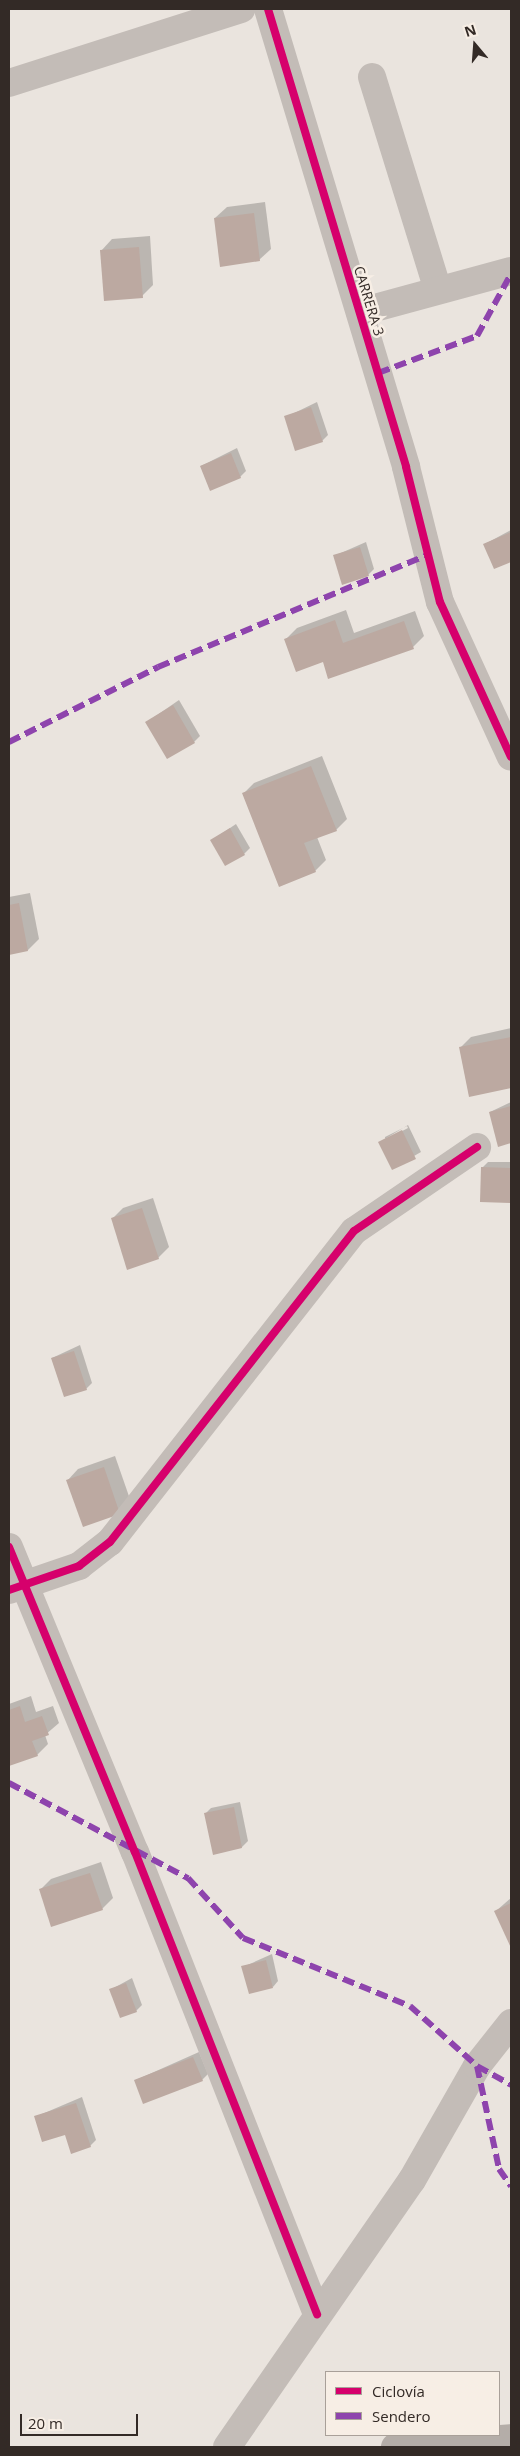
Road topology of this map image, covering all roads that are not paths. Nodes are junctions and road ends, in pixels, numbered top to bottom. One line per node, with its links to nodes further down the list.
1 (241, 9): 4 (street)
2 (268, 9): 7 (street, CARRERA 3)
3 (372, 77): 6 (street)
4 (9, 83)
5 (511, 271): 6 (street)
6 (438, 290): 7 (street)
7 (360, 312): 8 (street, CARRERA 3)
8 (511, 757)
9 (476, 1147): 11 (street)
10 (9, 1547): 11 (street)
11 (17, 1588): 13 (street)
12 (511, 2023): 13 (street)
13 (317, 2315): 15 (street)
14 (511, 2438): 16 (main road)
15 (227, 2447)
16 (395, 2447)

